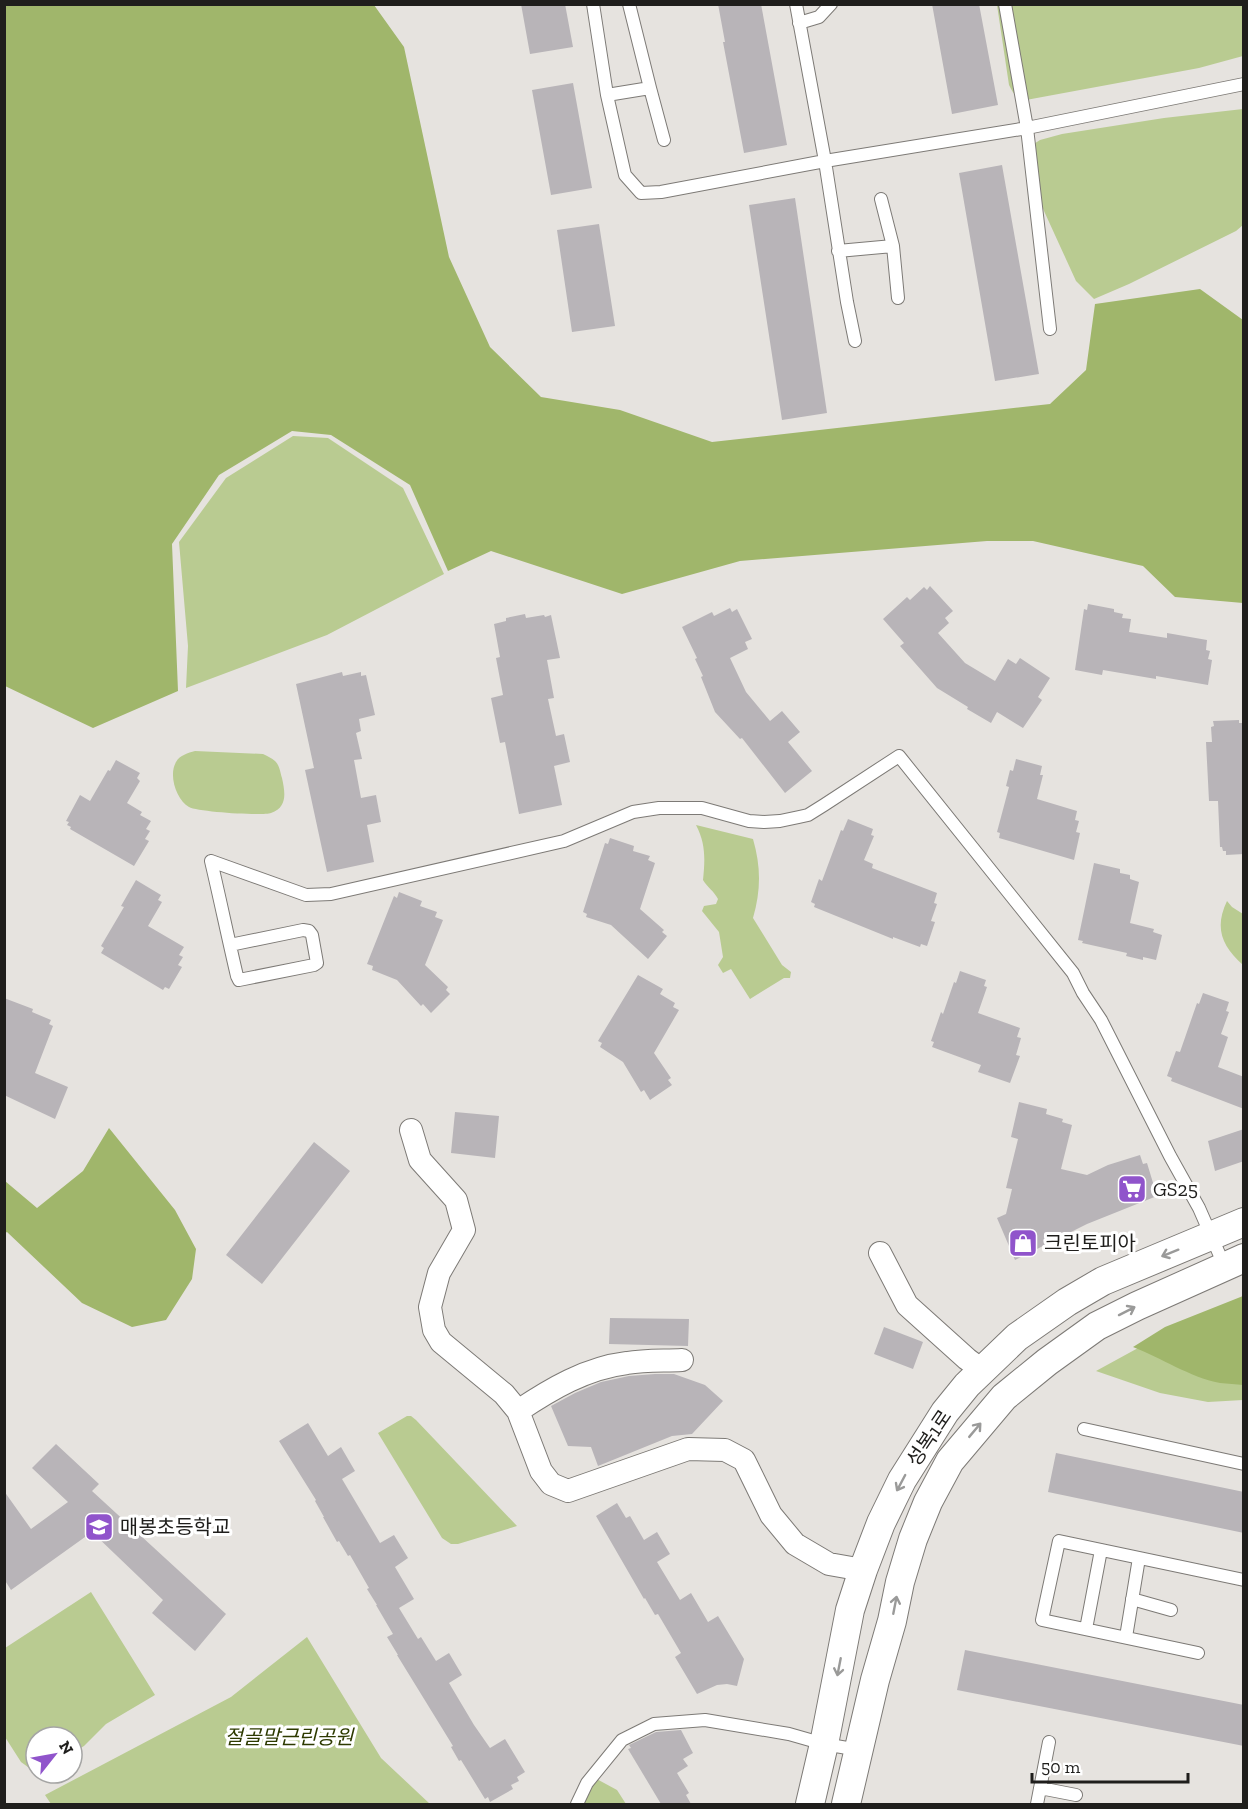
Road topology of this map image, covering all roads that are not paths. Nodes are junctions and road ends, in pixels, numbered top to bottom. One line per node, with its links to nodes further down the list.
1 (593, 4): 9 (lane)
2 (629, 4): 8 (lane)
3 (796, 4): 6 (lane)
4 (831, 4): 6 (lane)
5 (1005, 4): 10 (lane)
6 (799, 23): 12 (lane)
7 (1244, 84): 10 (lane)
8 (650, 88): 9 (lane); 11 (lane)
9 (607, 95): 12 (lane)
10 (1027, 128): 12 (lane); 17 (lane)
11 (664, 140)
12 (825, 161): 15 (lane)
13 (881, 199): 14 (lane)
14 (893, 246): 15 (lane); 16 (lane)
15 (838, 251): 18 (lane)
16 (898, 298)
17 (1050, 329)
18 (855, 341)
19 (230, 945): 19 (lane); 22 (lane)
20 (411, 1130): 27 (street)
21 (1244, 1222): 22 (street, 성복1로)
22 (1211, 1235): 24 (lane); 26 (street, 성복1로, one-way to 26)
23 (880, 1253): 26 (street)
24 (1234, 1262): 41 (street, 성복1로, one-way to 24)
25 (682, 1360): 27 (street)
26 (982, 1370): 32 (street, 성복1로, one-way to 32)
27 (518, 1411): 32 (street)
28 (1084, 1429): 29 (lane)
29 (1244, 1464)
30 (1101, 1550): 31 (lane); 36 (lane); 36 (lane)
31 (1139, 1558): 33 (lane); 34 (lane)
32 (863, 1570): 40 (street, 성복1로, one-way to 40)
33 (1244, 1580)
34 (1132, 1599): 35 (lane); 37 (lane)
35 (1170, 1610)
36 (1086, 1629): 37 (lane)
37 (1126, 1637): 38 (lane)
38 (1198, 1653)
39 (1049, 1742): 42 (lane)
40 (824, 1744): 41 (lane); 44 (lane); 45 (street, 성복1로)
41 (859, 1750): 46 (street, 성복1로)
42 (1041, 1788): 43 (lane); 47 (lane)
43 (1076, 1795)
44 (577, 1804)
45 (810, 1804)
46 (846, 1804)
47 (1037, 1804)

